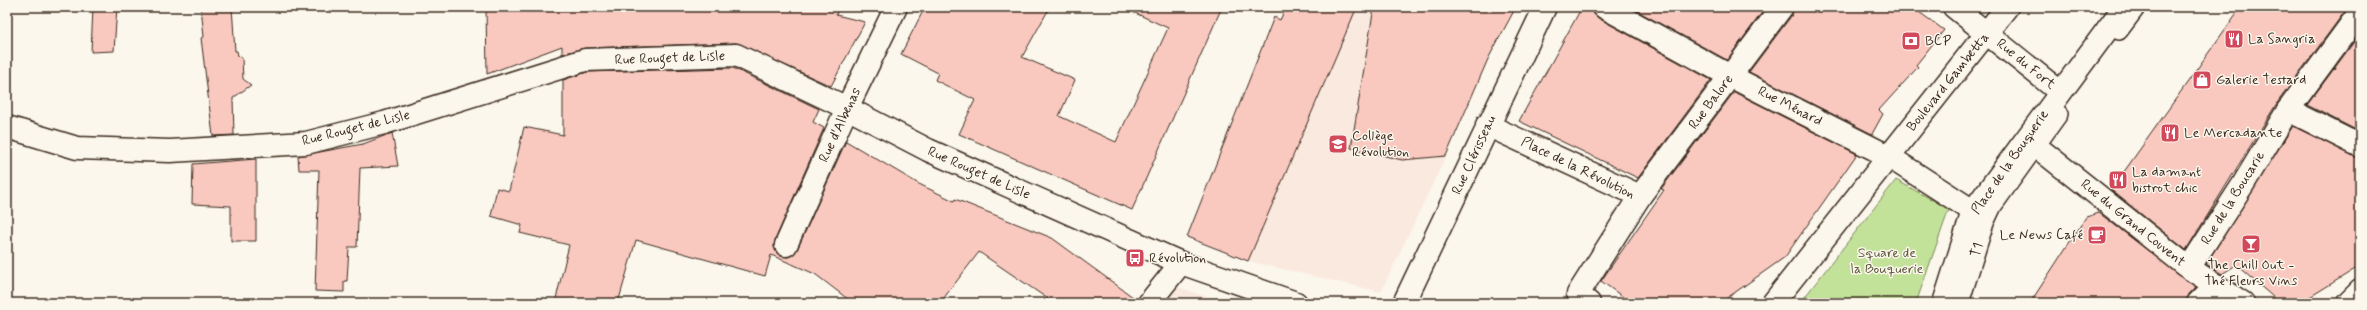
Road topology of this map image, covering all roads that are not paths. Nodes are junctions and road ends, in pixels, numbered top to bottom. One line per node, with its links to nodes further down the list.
1 (896, 7): 13 (street, Rue d'Albenas)
2 (1545, 7): 15 (street, Rue Clérisseau)
3 (1604, 7): 11 (street, Rue Ménard)
4 (1782, 7): 11 (street, Rue Balore)
5 (1954, 7): 10 (street, Rue du Fort)
6 (2007, 7): 10 (street, Boulevard Gambetta)
7 (2124, 7): 12 (street)
8 (2137, 7): 12 (lane)
9 (2360, 12): 14 (street, Rue de la Boucarie)
10 (1987, 33): 12 (street, Rue du Fort); 19 (street, Boulevard Gambetta)
11 (1730, 76): 19 (street, Rue Ménard); 20 (street, Rue Balore)
12 (2064, 96): 17 (street, Place de la Bouquerie)
13 (847, 108): 16 (street, Rue Rouget de Lisle); 22 (street, Rue d'Albenas); 23 (street, Rue Rouget de Lisle)
14 (2288, 110): 18 (street); 24 (street, Rue de la Boucarie)
15 (1488, 125): 20 (street, Place de la Révolution); 29 (street, Rue Clérisseau)
16 (7, 127)
17 (2031, 142): 21 (street, Place de la Bouquerie); 24 (street, Rue du Grand Couvent); 33 (lane, T1)
18 (2360, 146)
19 (1888, 156): 21 (street, Rue Ménard); 31 (street)
20 (1640, 196): 30 (street, Place de la Révolution)
21 (1972, 212): 32 (street, Place de la Bouquerie)
22 (786, 245)
23 (1181, 263): 27 (street); 28 (street, Rue Rouget de Lisle)
24 (2188, 268): 25 (street, Rue du Grand Couvent)
25 (2216, 285): 34 (street); 35 (street, Rue du Grand Couvent)
26 (2360, 291): 36 (street)
27 (1149, 303)
28 (1296, 303)
29 (1404, 303)
30 (1589, 303)
31 (1773, 303)
32 (1944, 303)
33 (1960, 303)
34 (2198, 303)
35 (2243, 303)
36 (2348, 303)

